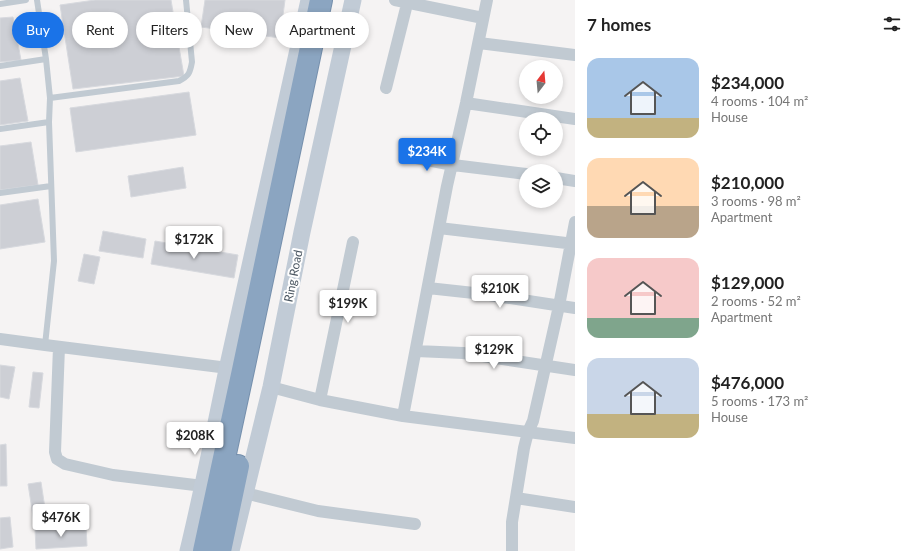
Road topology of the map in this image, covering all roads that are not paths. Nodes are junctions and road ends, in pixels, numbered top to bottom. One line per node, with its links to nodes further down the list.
1 (26, 0): 10 (lane)
2 (37, 0): 14 (lane)
3 (186, 0): 17 (lane)
4 (309, 0): 41 (street)
5 (321, 0): 54 (highway)
6 (336, 0): 55 (highway, Ring Road)
7 (353, 0): 43 (street, Ring Road)
8 (487, 0): 11 (street)
9 (403, 1): 11 (street); 16 (street)
10 (0, 4)
11 (483, 18): 12 (street)
12 (479, 42): 13 (street); 18 (street)
13 (575, 55)
14 (46, 59): 15 (lane); 17 (lane)
15 (0, 66)
16 (386, 88)
17 (50, 98): 20 (lane)
18 (466, 103): 19 (street); 23 (street)
19 (575, 119)
20 (49, 122): 21 (lane); 27 (lane)
21 (0, 129)
22 (406, 156): 23 (street)
23 (453, 165): 24 (street); 30 (street)
24 (519, 173)
25 (563, 179): 26 (street)
26 (575, 180)
27 (52, 186): 28 (lane); 37 (lane)
28 (0, 193)
29 (575, 222): 32 (street)
30 (439, 228): 32 (street); 33 (street)
31 (353, 242): 44 (street)
32 (573, 243): 34 (street)
33 (428, 288): 34 (street); 39 (street)
34 (559, 306): 35 (street); 40 (street)
35 (575, 308)
36 (0, 339): 37 (street)
37 (45, 345): 38 (street)
38 (59, 347): 41 (street); 48 (street)
39 (416, 351): 40 (street); 45 (street)
40 (546, 365): 42 (street); 46 (street)
41 (228, 368): 48 (street)
42 (575, 370)
43 (270, 387): 44 (street); 49 (street, Ring Road)
44 (320, 400): 45 (street)
45 (403, 416): 46 (street)
46 (528, 432): 47 (street); 50 (street)
47 (575, 438)
48 (203, 486): 53 (street)
49 (245, 493): 52 (street); 56 (street, Ring Road)
50 (516, 498): 51 (street); 57 (street)
51 (575, 507)
52 (415, 524)
53 (188, 551)
54 (204, 551)
55 (220, 551)
56 (231, 551)
57 (512, 551)

